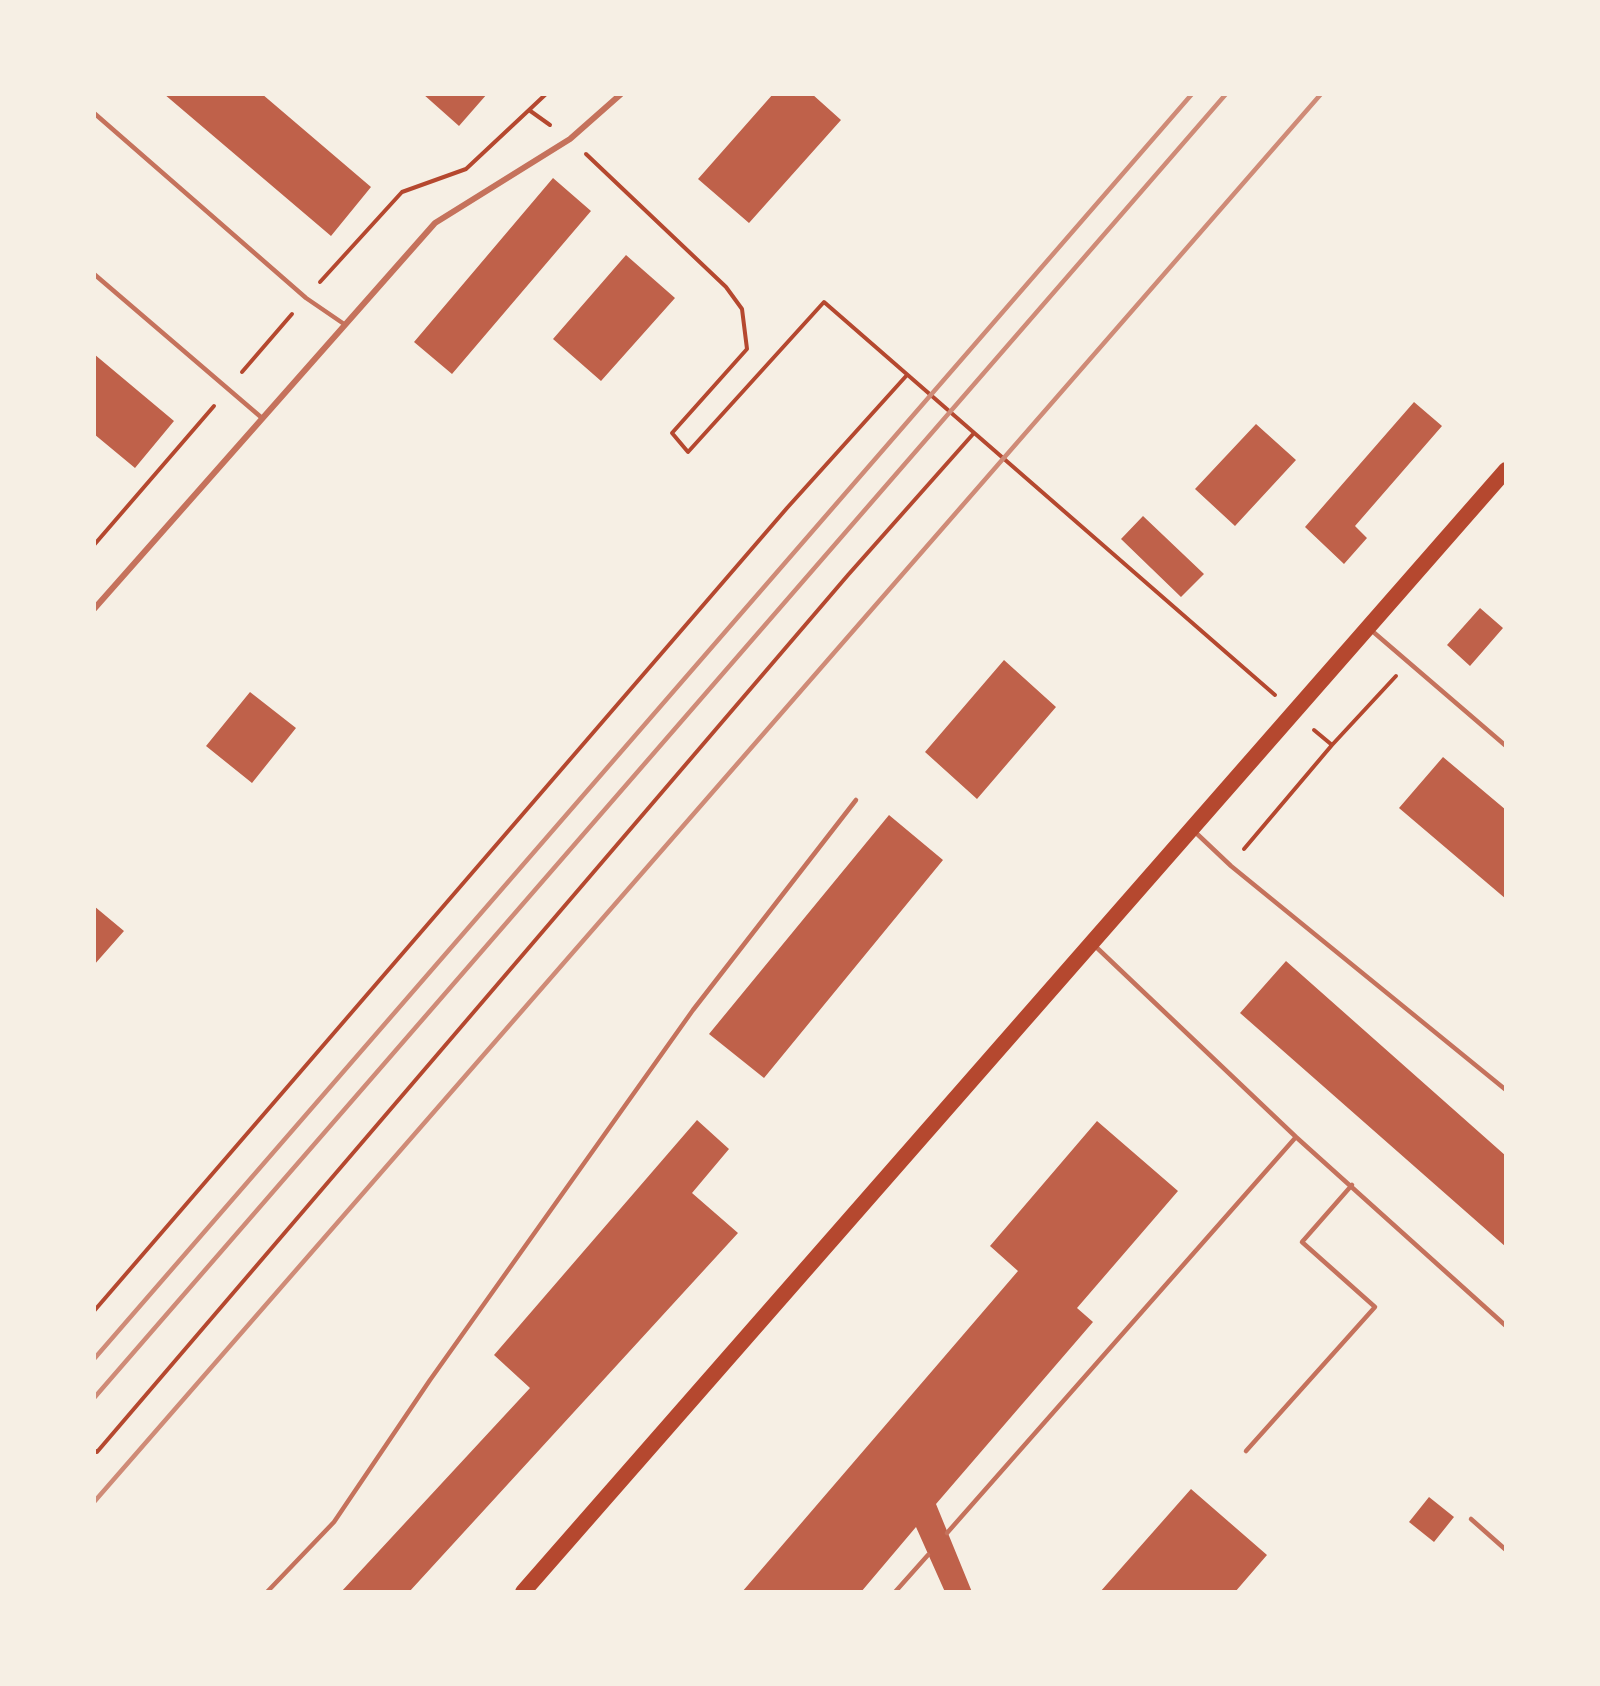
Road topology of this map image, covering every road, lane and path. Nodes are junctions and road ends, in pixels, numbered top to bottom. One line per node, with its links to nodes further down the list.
1 (546, 94): 4 (path)
2 (621, 94): 4 (street)
3 (94, 113): 6 (lane)
4 (570, 139): 6 (street); 7 (path)
5 (94, 274): 8 (lane)
6 (344, 324): 8 (street)
7 (907, 375): 9 (path); 25 (path)
8 (262, 418): 11 (street)
9 (974, 432): 14 (path); 28 (path)
10 (1506, 470): 12 (highway)
11 (94, 609)
12 (1368, 627): 17 (lane); 19 (highway)
13 (1392, 681): 16 (path)
14 (1278, 698)
15 (1305, 721): 16 (path)
16 (1332, 745): 20 (path)
17 (1506, 746)
18 (856, 800): 33 (lane)
19 (1191, 828): 21 (highway); 22 (lane)
20 (1251, 840)
21 (1092, 943): 23 (lane); 34 (highway)
22 (1506, 1090)
23 (1296, 1137): 24 (lane); 30 (lane)
24 (1352, 1185): 26 (lane); 27 (lane)
25 (94, 1311)
26 (1506, 1326)
27 (1246, 1451)
28 (95, 1452)
29 (1471, 1519): 31 (lane)
30 (947, 1533)
31 (1506, 1550)
32 (928, 1554): 35 (lane)
33 (267, 1592)
34 (523, 1592)
35 (896, 1592)

